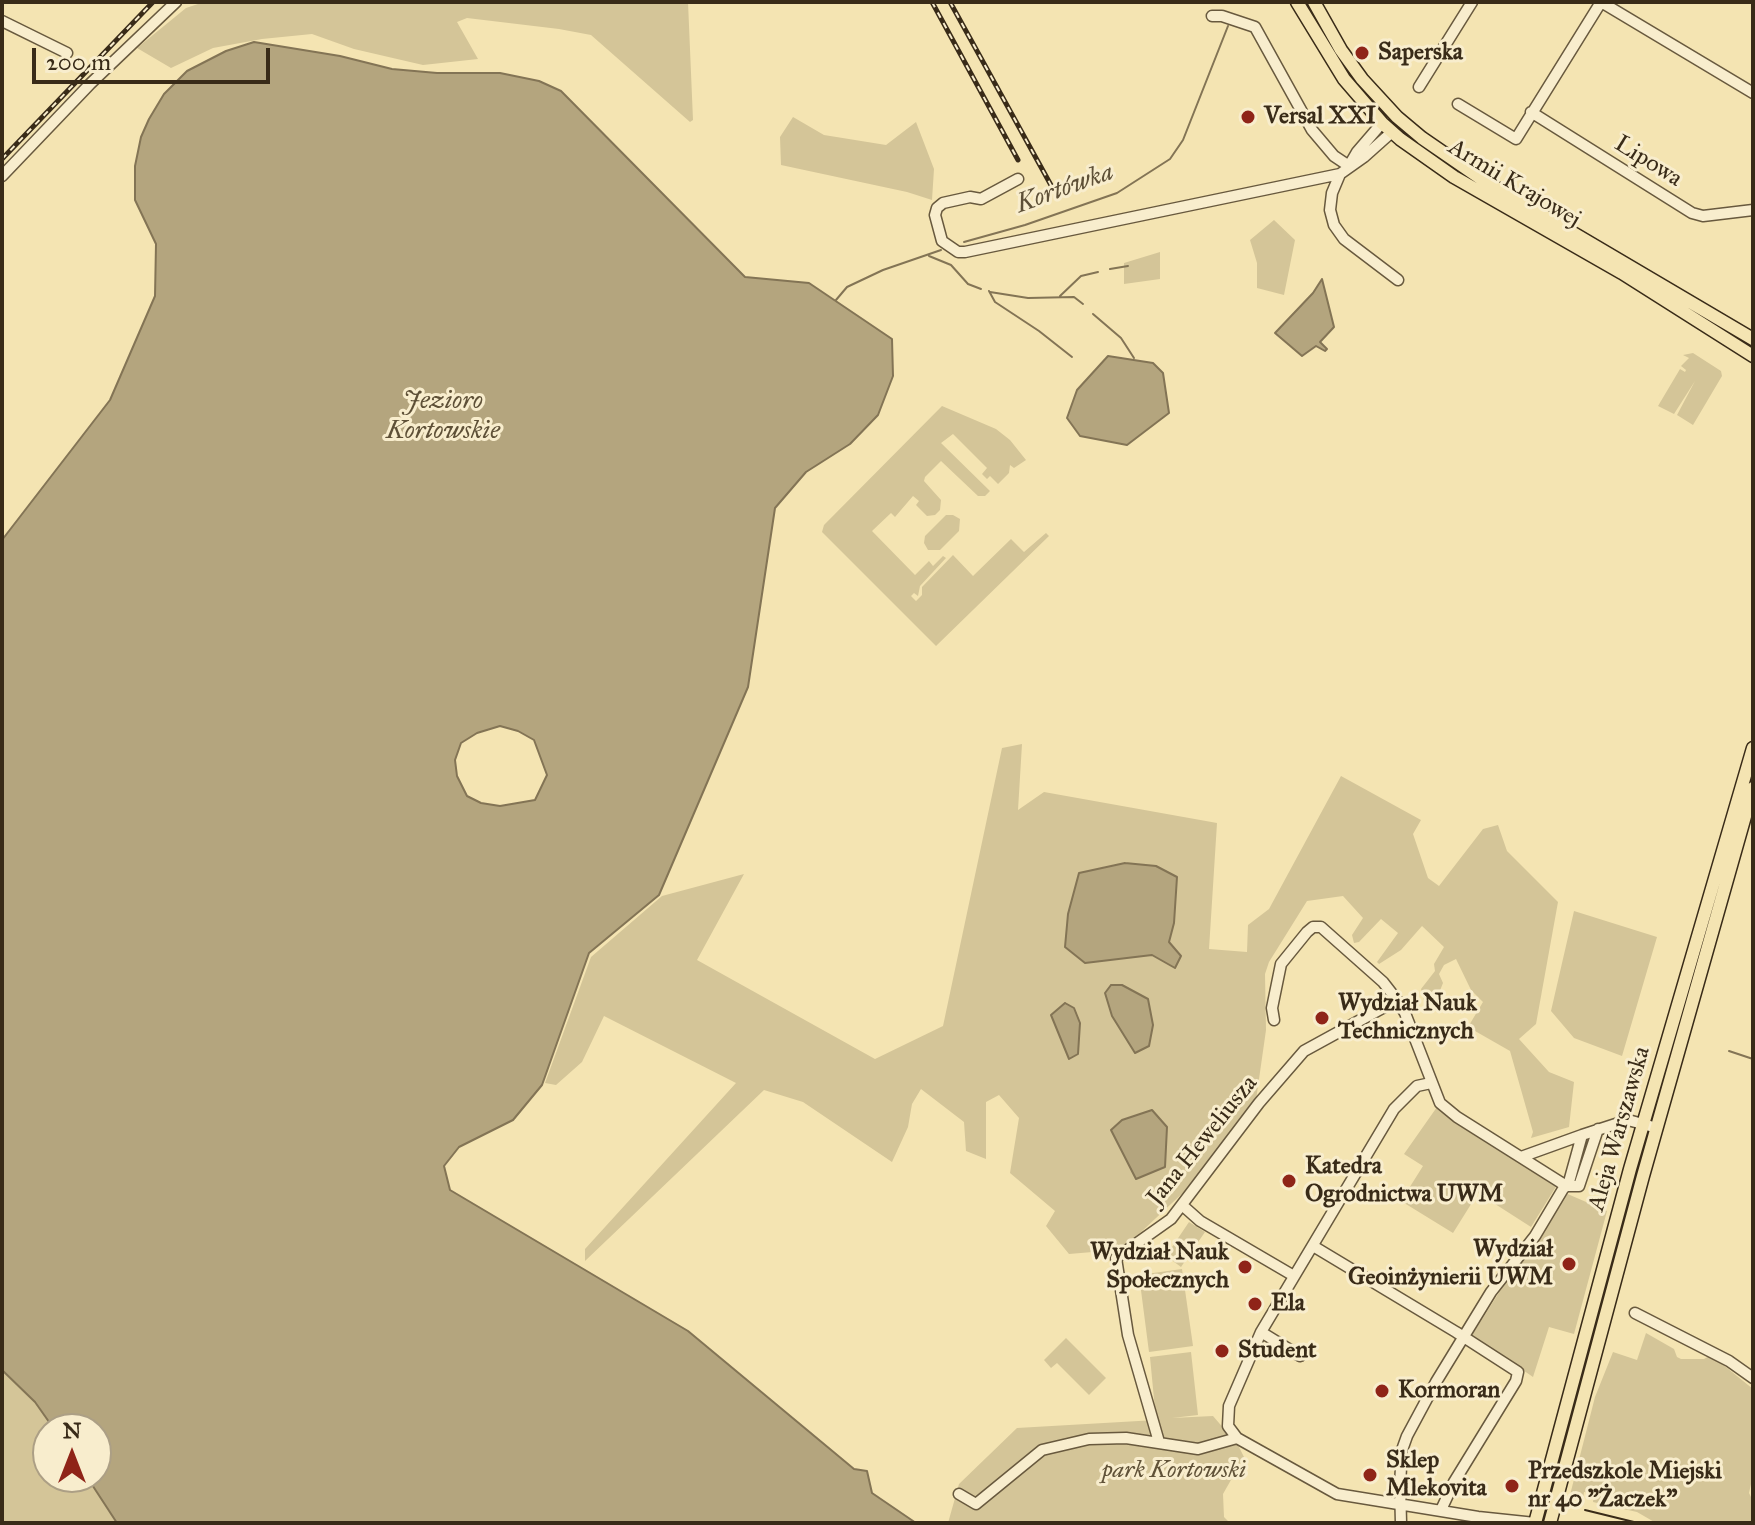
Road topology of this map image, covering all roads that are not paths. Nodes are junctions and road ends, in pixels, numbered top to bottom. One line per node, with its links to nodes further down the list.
1 (176, 2): 16 (street)
2 (1297, 2): 14 (main road, Armii Krajowej)
3 (1314, 2): 13 (main road, Armii Krajowej)
4 (1472, 2): 9 (street)
5 (1601, 2): 10 (street); 12 (street)
6 (1212, 16): 15 (street)
7 (2, 21): 8 (street)
8 (67, 53)
9 (1419, 87)
10 (1753, 93)
11 (1458, 104): 12 (street)
12 (1531, 112): 18 (street, Lipowa)
13 (1397, 117): 14 (main road); 20 (main road, Armii Krajowej)
14 (1387, 128): 15 (street); 21 (main road, Armii Krajowej)
15 (1344, 170): 17 (street); 19 (street)
16 (2, 176)
17 (1018, 179)
18 (1753, 210)
19 (1398, 280)
20 (1753, 339)
21 (1753, 356)
22 (1753, 748): 27 (main road, Aleja Warszawska)
23 (1753, 788): 27 (main road, Aleja Warszawska)
24 (1397, 1000): 25 (street); 26 (street); 32 (street, Jana Heweliusza)
25 (1274, 1020)
26 (1431, 1083): 30 (street); 33 (street)
27 (1650, 1126): 28 (street); 48 (main road, Aleja Warszawska); 51 (main road, Aleja Warszawska)
28 (1598, 1129): 29 (street); 31 (street)
29 (1582, 1135): 30 (street); 31 (street)
30 (1521, 1157): 31 (street)
31 (1566, 1186): 37 (street)
32 (1182, 1205): 34 (street); 41 (street, Jana Heweliusza)
33 (1313, 1246): 34 (street); 37 (street)
34 (1294, 1276): 36 (street)
35 (1635, 1313): 39 (street)
36 (1261, 1332): 38 (street); 40 (street)
37 (1463, 1337): 42 (street); 46 (street)
38 (1300, 1356)
39 (1753, 1378)
40 (1237, 1438): 41 (street); 44 (street)
41 (1159, 1442): 43 (street)
42 (1400, 1485): 44 (street); 45 (street)
43 (959, 1494)
44 (1378, 1502): 45 (street)
45 (1402, 1505): 46 (street); 49 (street)
46 (1441, 1510): 47 (street)
47 (1478, 1517): 50 (street); 51 (street)
48 (1554, 1520)
49 (1401, 1523)
50 (1493, 1523)
51 (1535, 1523)

